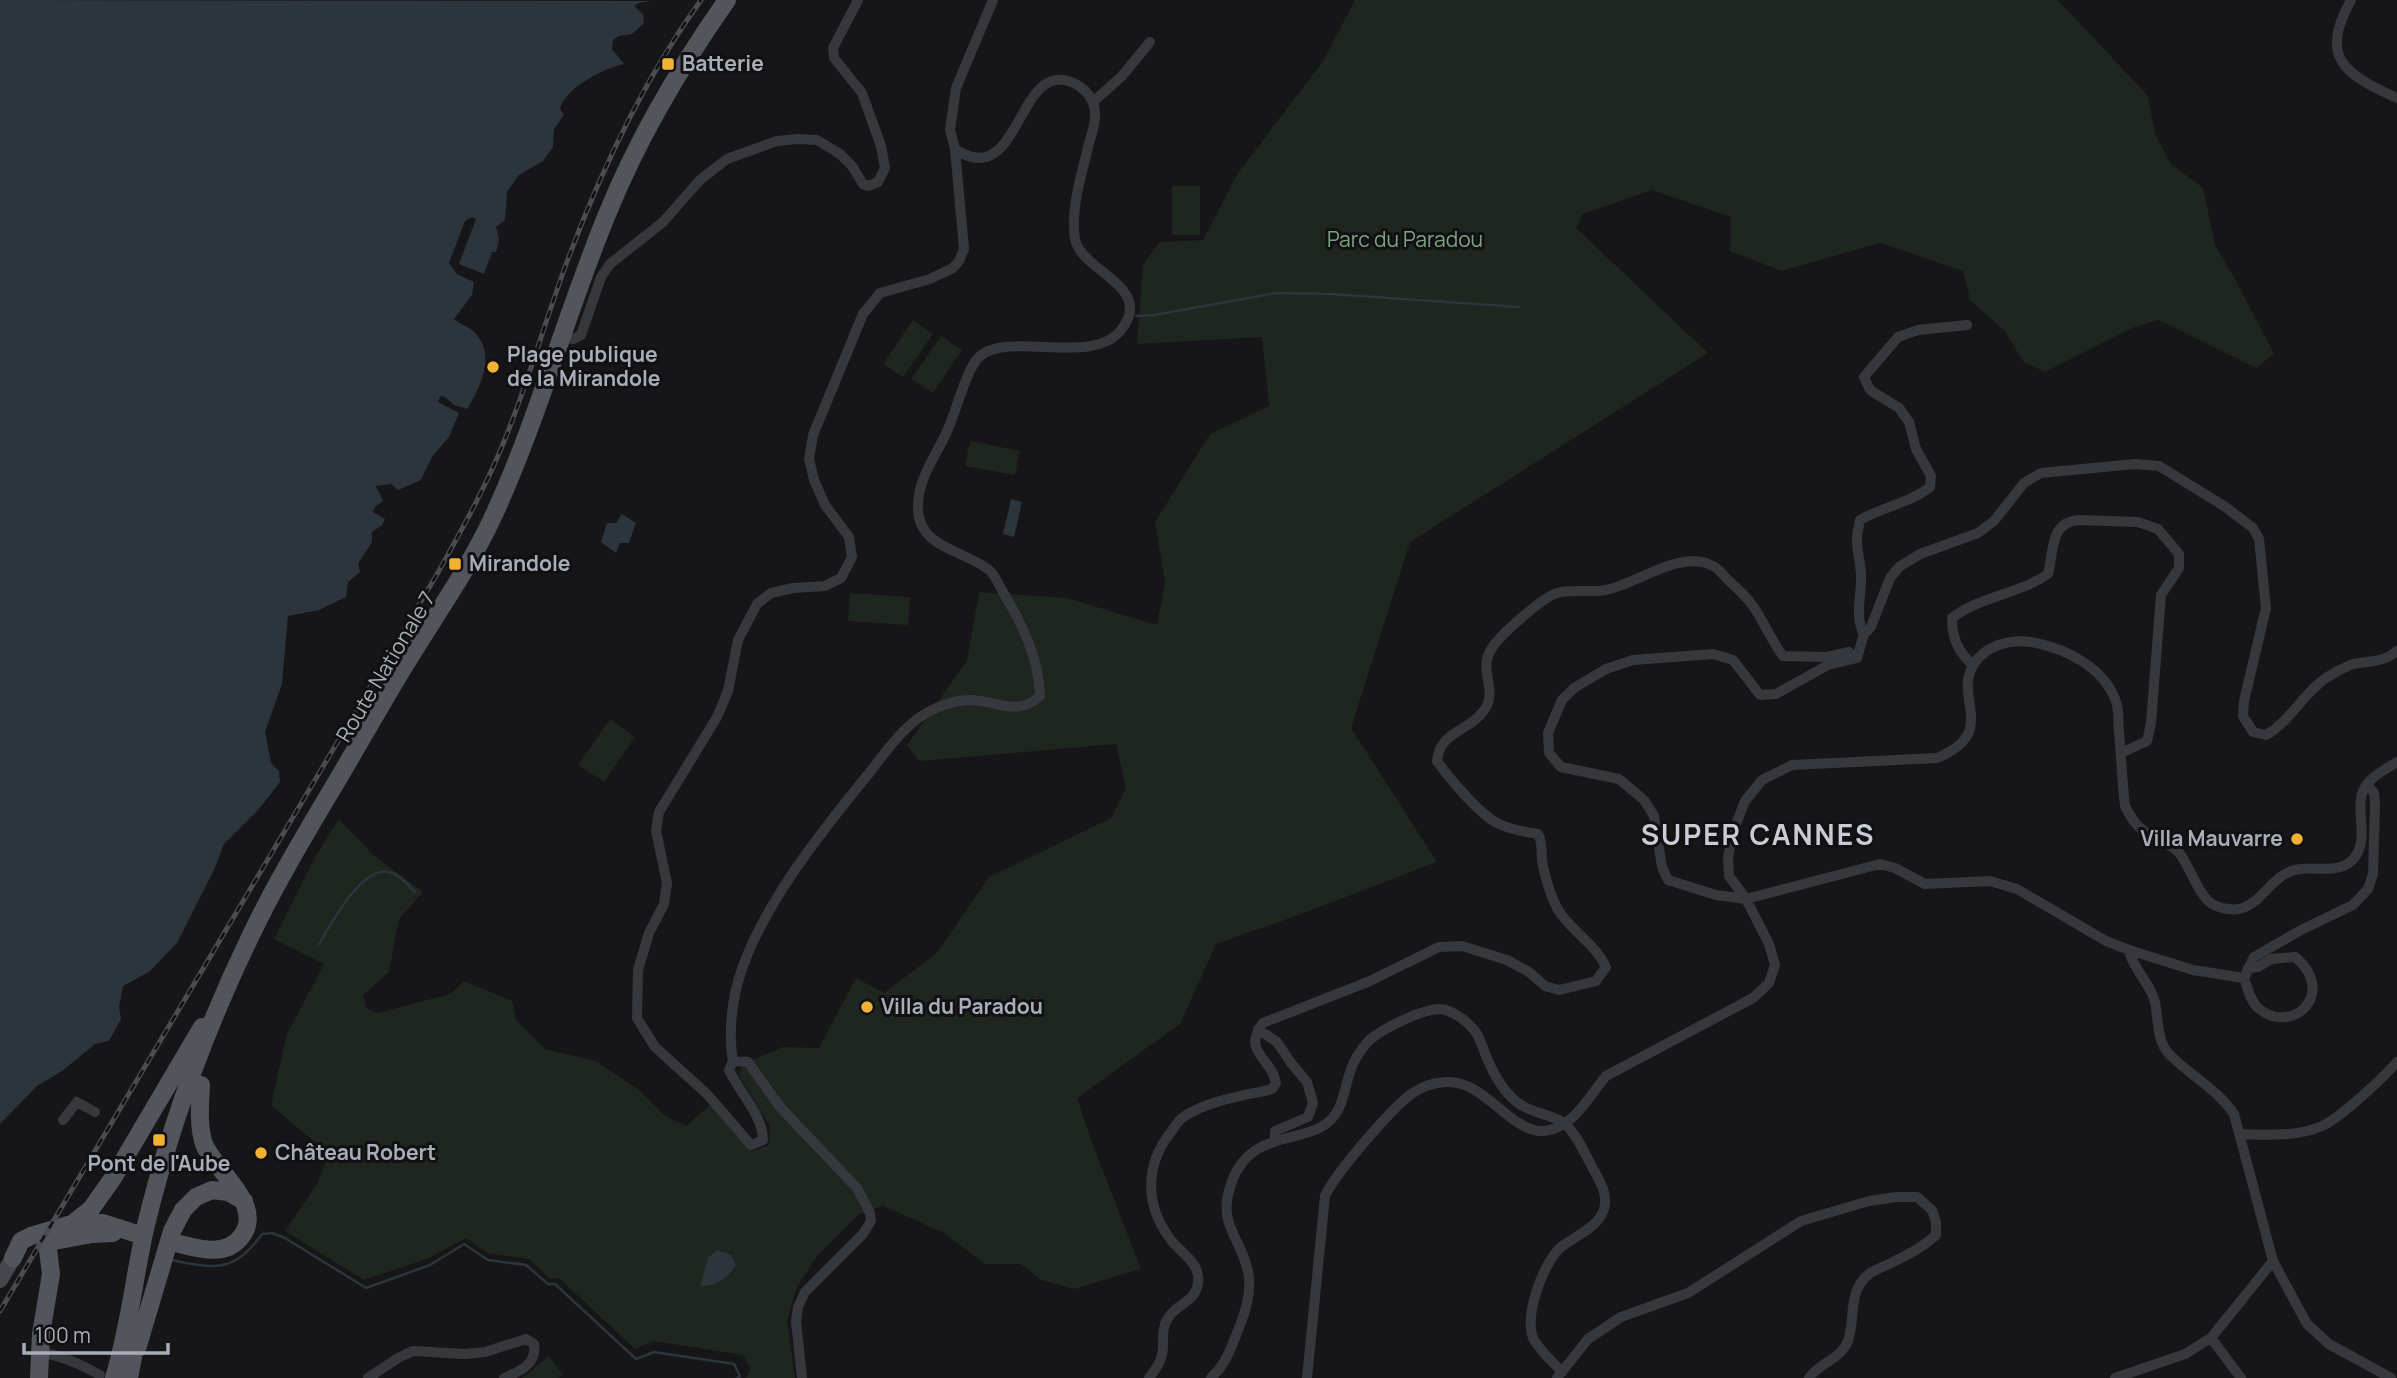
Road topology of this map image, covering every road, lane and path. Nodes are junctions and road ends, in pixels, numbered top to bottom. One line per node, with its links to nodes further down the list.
1 (727, 0): 20 (main road)
2 (733, 0): 11 (main road, Route Nationale 7)
3 (858, 0): 11 (street)
4 (993, 0): 9 (street)
5 (2351, 0): 7 (street)
6 (1150, 42): 8 (street)
7 (2397, 98)
8 (1093, 102): 9 (street); 25 (street)
9 (955, 149): 25 (street)
10 (1967, 326): 12 (street)
11 (566, 338): 20 (main road, Route Nationale 7)
12 (1864, 634): 13 (street); 14 (street)
13 (1860, 646): 19 (street); 24 (street)
14 (2397, 651)
15 (1973, 665): 16 (street); 16 (street); 19 (street)
16 (2121, 752): 18 (street)
17 (2397, 762): 18 (street)
18 (2367, 785): 22 (street)
19 (1746, 899): 21 (street); 30 (street)
20 (255, 934): 23 (main road, Route Nationale 7); 27 (main road)
21 (2129, 950): 22 (street); 31 (street)
22 (2246, 973): 22 (street)
23 (223, 995): 34 (main road); 43 (main road)
24 (1258, 1029): 32 (street); 48 (street)
25 (733, 1061): 47 (street)
26 (2397, 1062): 31 (street)
27 (201, 1085): 33 (main road); 41 (main road)
28 (95, 1112): 29 (street)
29 (63, 1120)
30 (1565, 1124): 32 (street); 42 (street); 50 (street)
31 (2240, 1134): 37 (street)
32 (1275, 1139): 49 (street)
33 (244, 1201): 35 (main road); 41 (main road)
34 (58, 1234): 36 (main road); 40 (main road)
35 (176, 1243)
36 (13, 1258): 38 (main road)
37 (2273, 1261): 39 (street); 54 (street)
38 (0, 1280)
39 (2211, 1338): 52 (street); 53 (street)
40 (40, 1352): 43 (street); 44 (main road)
41 (130, 1374)
42 (1559, 1375): 51 (street)
43 (107, 1376)
44 (39, 1378)
45 (368, 1378): 46 (street)
46 (504, 1378)
47 (802, 1378)
48 (1149, 1378)
49 (1211, 1378)
50 (1307, 1378)
51 (1809, 1378)
52 (2115, 1378)
53 (2241, 1378)
54 (2391, 1378)

